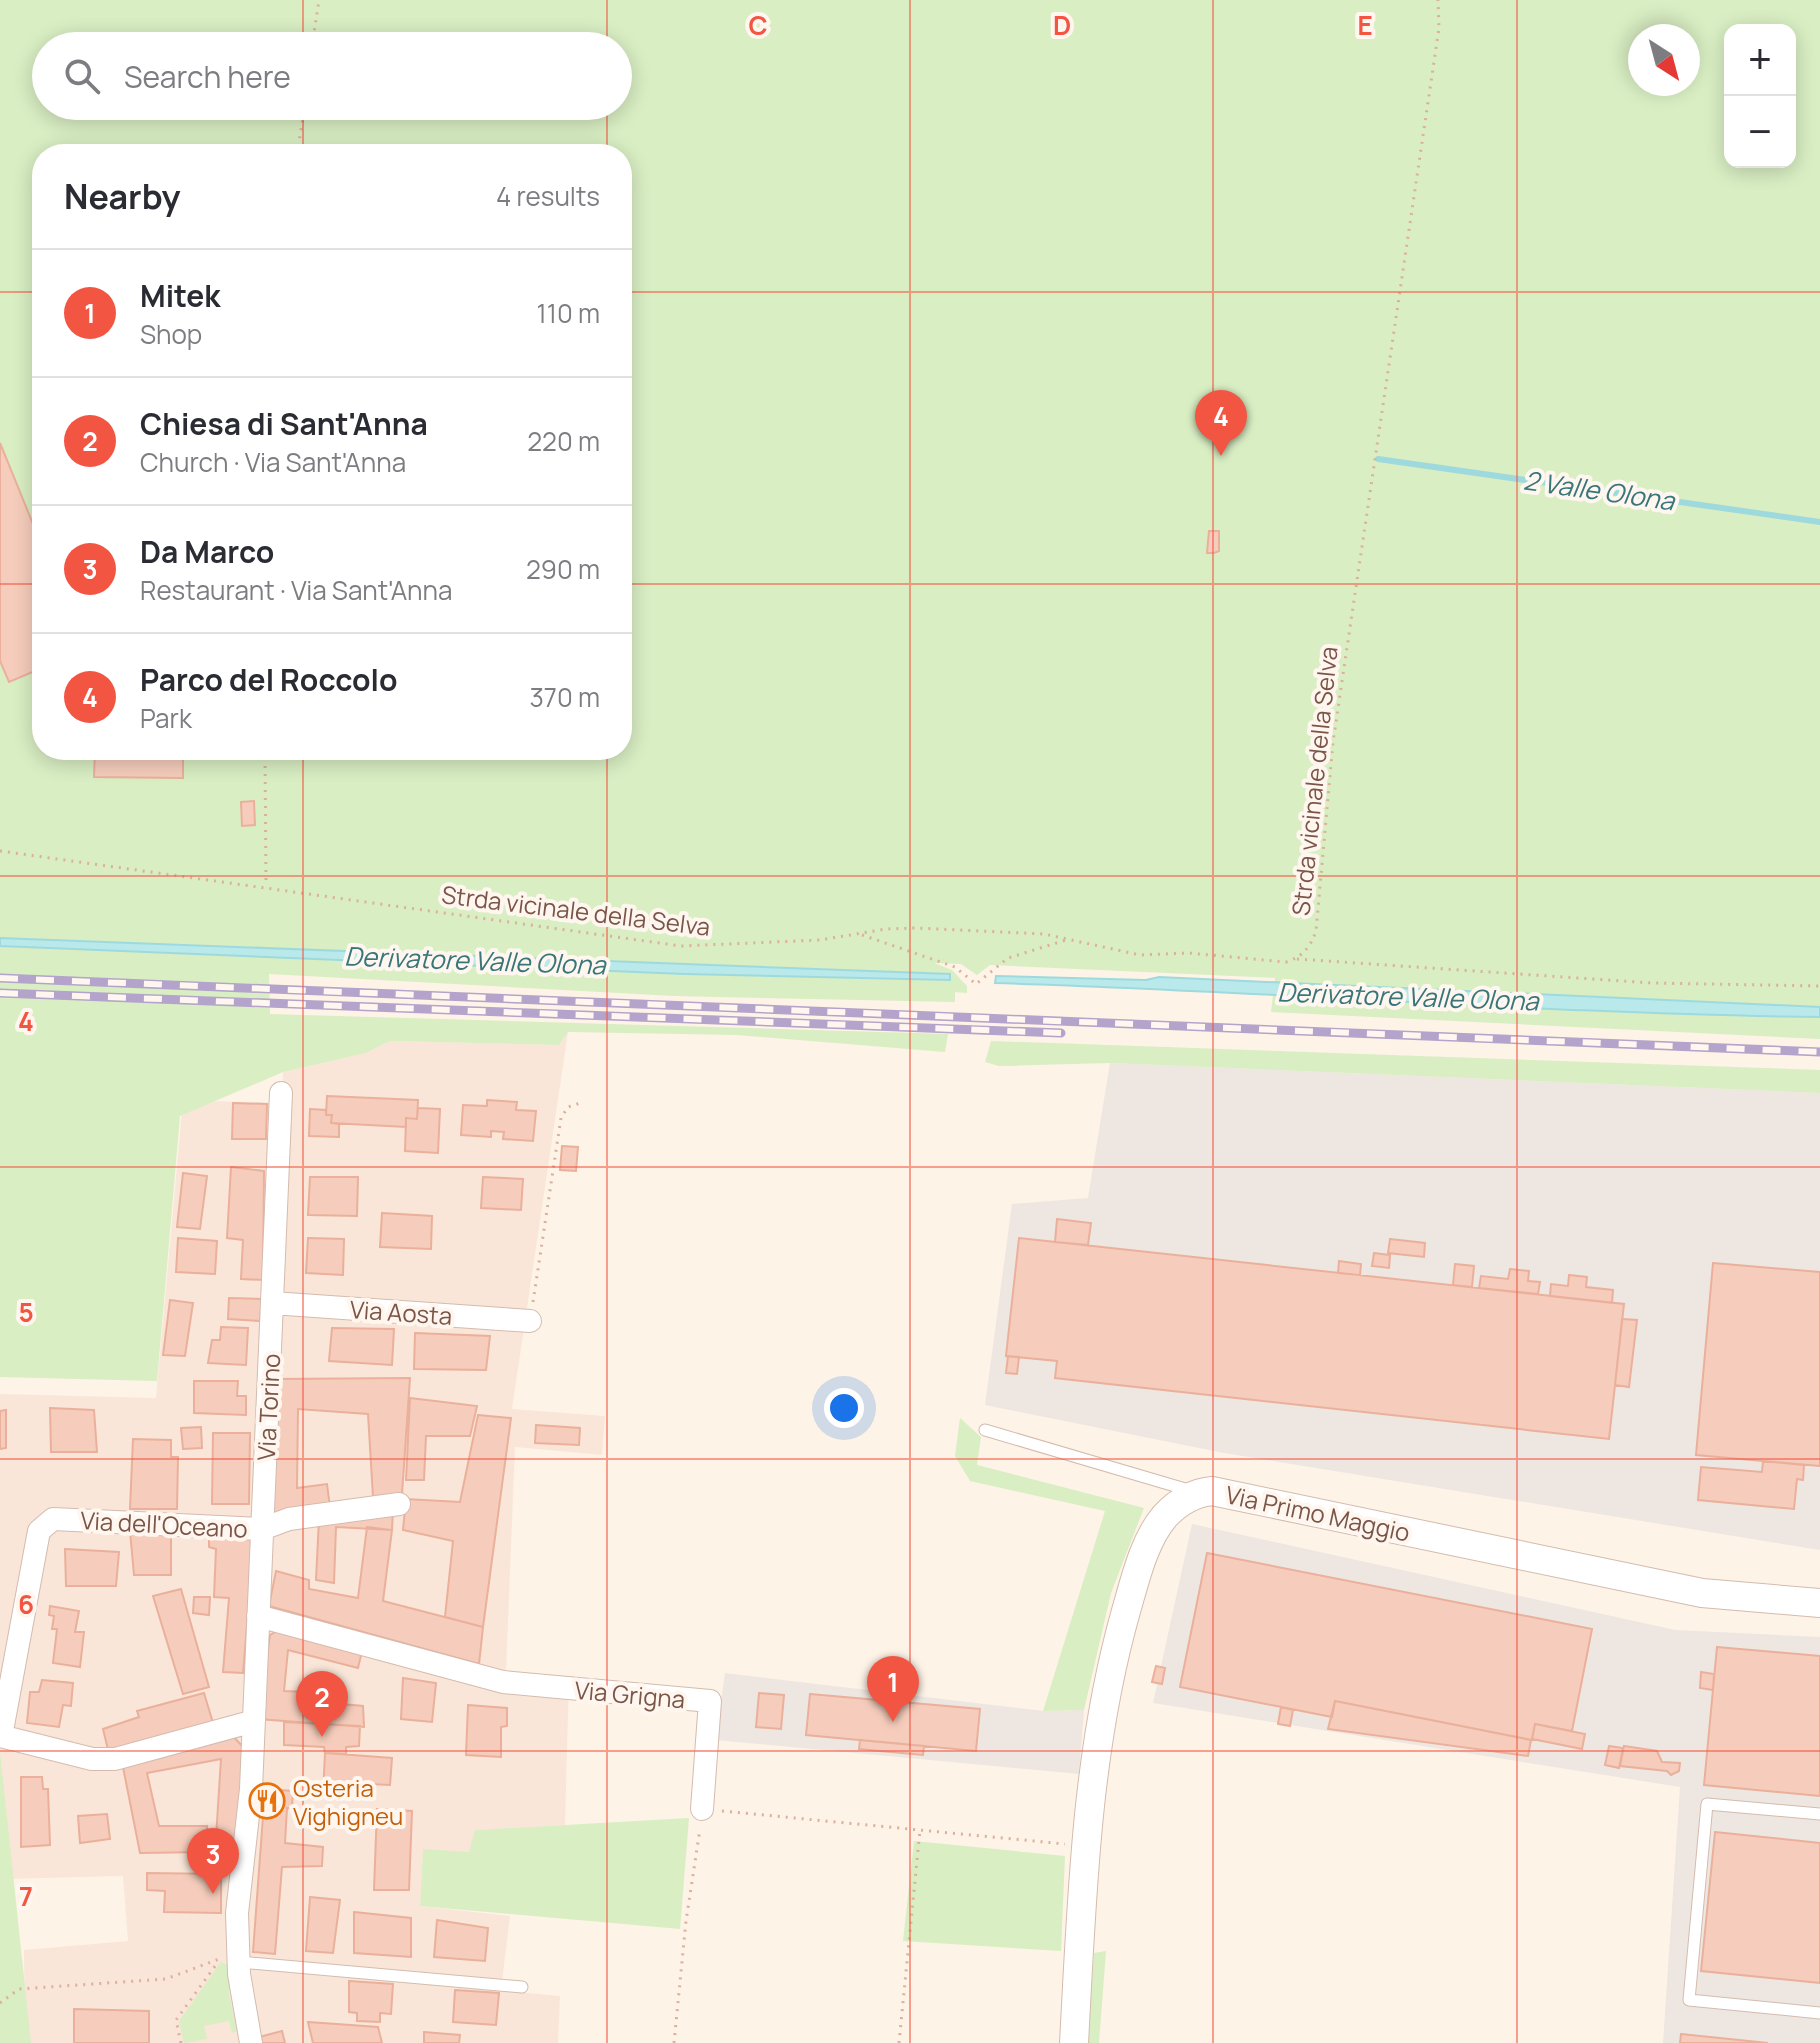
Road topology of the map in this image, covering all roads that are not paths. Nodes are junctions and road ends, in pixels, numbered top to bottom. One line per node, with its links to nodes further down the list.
1 (281, 1093): 2 (street, Via Torino)
2 (272, 1303): 3 (street, Via Aosta); 7 (street, Via Torino)
3 (530, 1321)
4 (985, 1430): 5 (lane)
5 (1197, 1493): 8 (street, Via Primo Maggio); 18 (street, Via Primo Maggio)
6 (399, 1504): 7 (street, Via dell'Oceano)
7 (262, 1529): 9 (street, Via Torino); 11 (street, Via dell'Oceano)
8 (1820, 1603)
9 (258, 1616): 10 (street, Via Torino); 12 (street, Via Grigna)
10 (254, 1721): 11 (street); 14 (street, Via Torino)
11 (0, 1736)
12 (702, 1809)
13 (1820, 1814): 16 (lane)
14 (232, 1959): 15 (lane); 17 (street, Via Torino)
15 (522, 1987)
16 (1820, 2013)
17 (251, 2043)
18 (1074, 2043)

